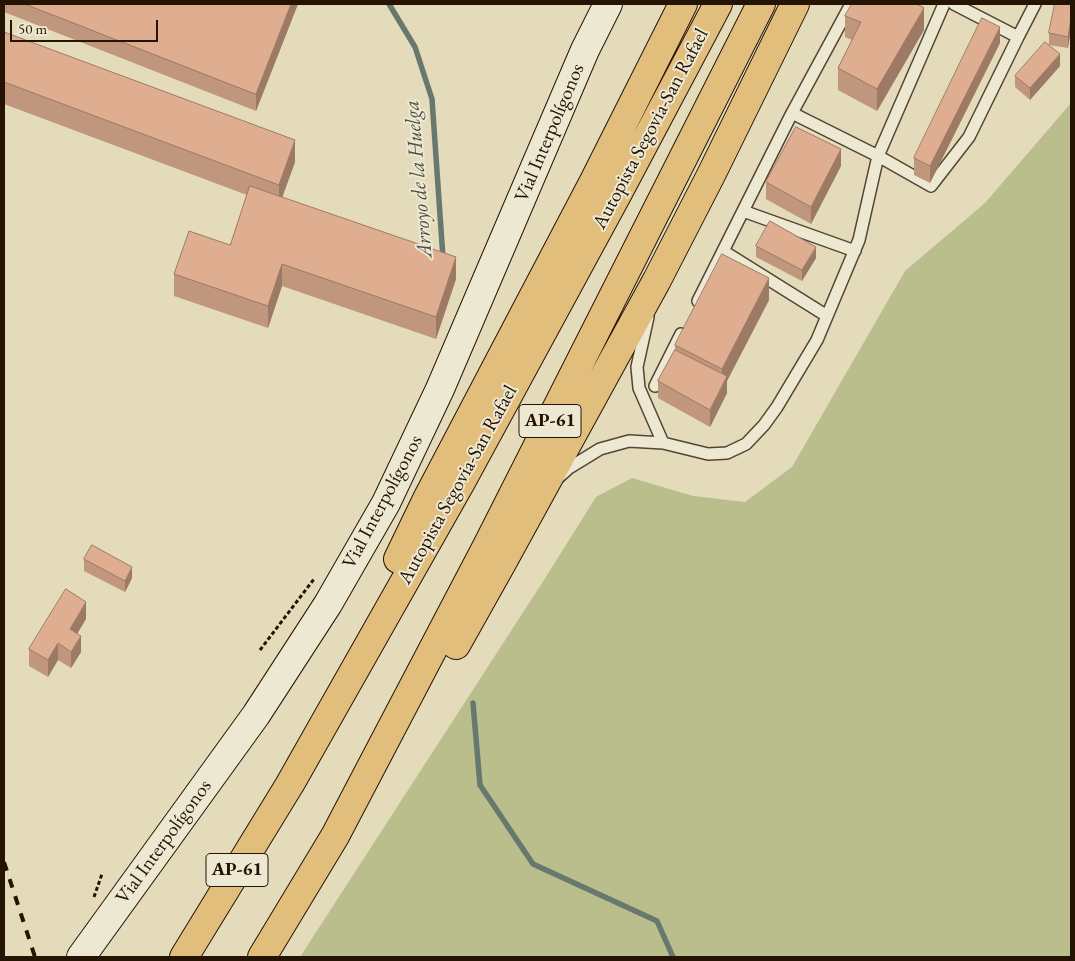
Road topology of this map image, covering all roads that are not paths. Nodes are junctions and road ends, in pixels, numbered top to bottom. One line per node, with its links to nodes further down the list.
1 (608, 4): 27 (main road, Vial Interpolígonos)
2 (683, 4): 25 (highway)
3 (718, 4): 25 (highway, Autopista Segovia-San Rafael / AP-61)
4 (760, 4): 26 (highway, Autopista Segovia-San Rafael / AP-61)
5 (795, 4): 14 (highway)
6 (808, 4): 14 (highway)
7 (851, 4): 12 (lane)
8 (944, 4): 13 (lane)
9 (954, 4): 11 (lane)
10 (1035, 4): 11 (lane)
11 (1018, 37): 13 (lane)
12 (792, 113): 13 (lane); 15 (lane)
13 (878, 156): 17 (lane)
14 (711, 175): 18 (highway)
15 (743, 211): 16 (lane); 17 (lane)
16 (723, 251): 19 (lane); 20 (lane)
17 (855, 251): 20 (lane)
18 (657, 280): 23 (lane); 24 (highway)
19 (693, 310)
20 (827, 316): 23 (lane)
21 (685, 327): 22 (lane)
22 (655, 386)
23 (663, 443): 24 (lane)
24 (537, 500): 26 (highway)
25 (290, 784): 28 (highway, Autopista Segovia-San Rafael / AP-61)
26 (335, 836): 29 (highway, Autopista Segovia-San Rafael / AP-61)
27 (81, 957)
28 (184, 957)
29 (262, 957)

